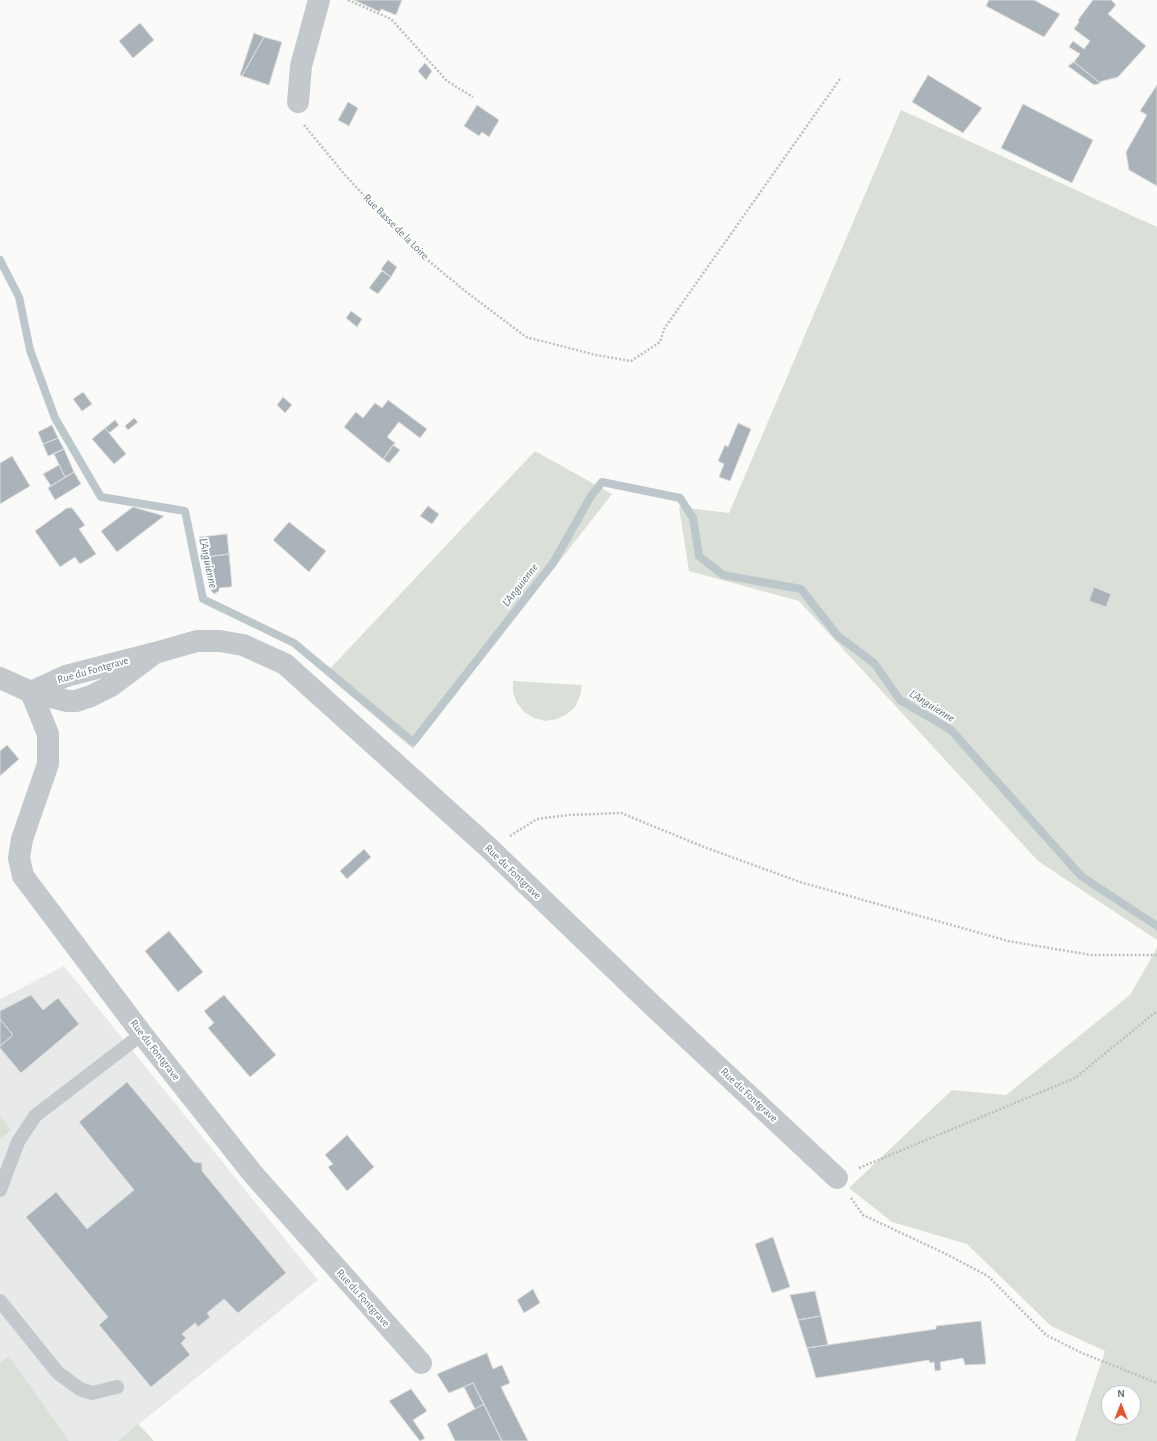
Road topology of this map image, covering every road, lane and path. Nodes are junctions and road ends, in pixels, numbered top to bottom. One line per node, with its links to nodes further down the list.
1 (319, 0): 5 (street)
2 (348, 0): 4 (path)
3 (840, 79): 5 (path, Rue Basse de la Loire)
4 (473, 97)
5 (298, 102)
6 (0, 678): 7 (street, Rue du Fontgrave)
7 (32, 692): 8 (street, Rue du Fontgrave); 11 (street, Rue du Fontgrave)
8 (489, 848): 9 (path); 12 (street, Rue du Fontgrave)
9 (1157, 955)
10 (1157, 1011): 12 (path)
11 (142, 1034): 13 (lane); 15 (street, Rue du Fontgrave)
12 (837, 1178): 16 (path)
13 (0, 1190)
14 (0, 1301): 17 (lane)
15 (421, 1363)
16 (1157, 1383)
17 (117, 1387)

